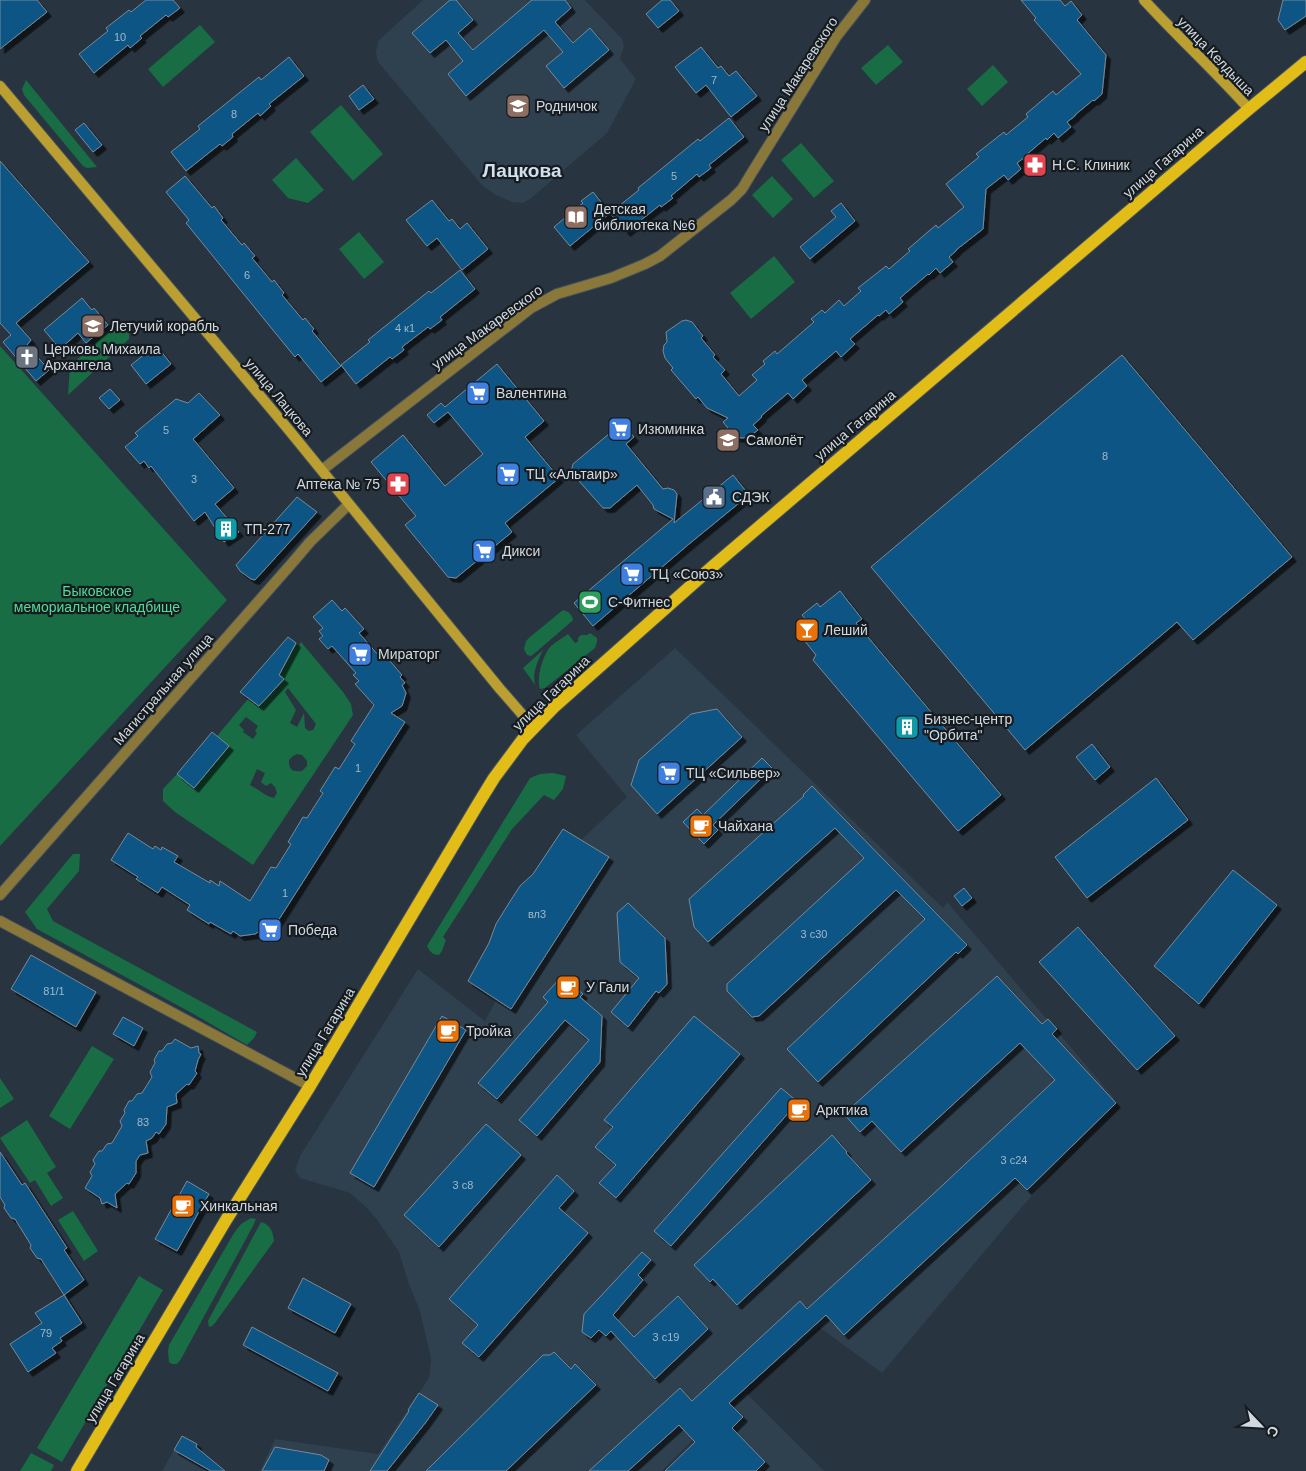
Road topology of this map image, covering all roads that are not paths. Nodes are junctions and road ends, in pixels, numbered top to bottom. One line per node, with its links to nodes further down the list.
1 (865, 0): 6 (street, улица Макаревского)
2 (1144, 0): 5 (street, улица Келдыша)
3 (1306, 62): 5 (main road, улица Гагарина)
4 (0, 86): 6 (street, улица Лацкова)
5 (1249, 109): 8 (main road, улица Гагарина)
6 (322, 470): 7 (street, улица Лацкова)
7 (350, 504): 8 (street, улица Лацкова); 9 (street, Магистральная улица)
8 (534, 728): 11 (main road, улица Гагарина)
9 (0, 895)
10 (0, 921): 11 (street)
11 (310, 1086): 12 (main road, улица Гагарина)
12 (77, 1471)

